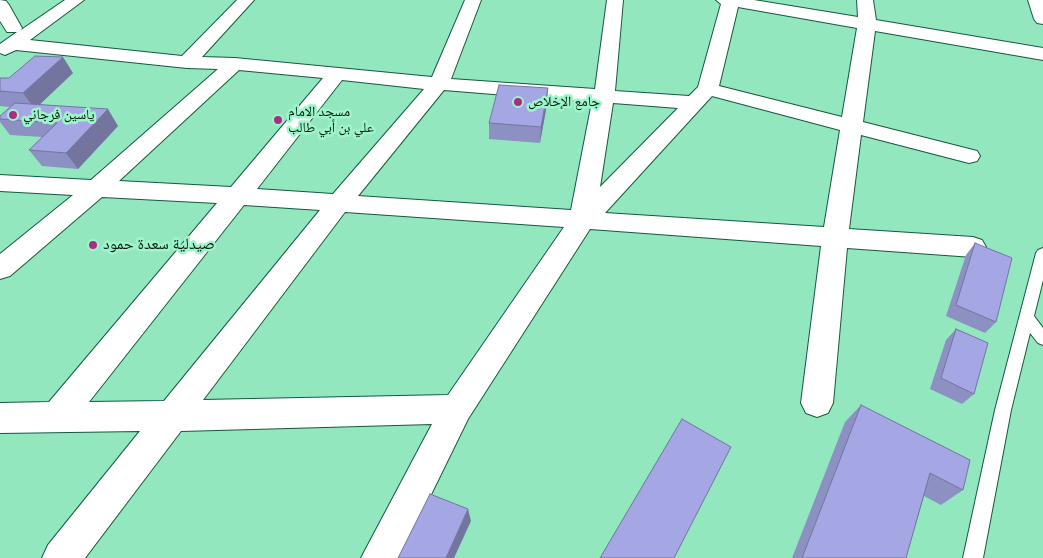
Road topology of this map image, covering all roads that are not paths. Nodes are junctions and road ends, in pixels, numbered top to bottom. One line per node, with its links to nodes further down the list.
1 (52, 0): 12 (street)
2 (76, 0): 12 (street)
3 (246, 0): 14 (street)
4 (473, 0): 17 (street)
5 (615, 0): 18 (street)
6 (724, 0): 7 (street)
7 (731, 0): 10 (street); 19 (street)
8 (1036, 0): 11 (street)
9 (0, 5): 12 (street)
10 (866, 12): 13 (street); 20 (street)
11 (1043, 19)
12 (6, 40): 14 (street)
13 (1043, 54)
14 (187, 62): 15 (street)
15 (234, 64): 16 (street); 23 (street)
16 (337, 74): 17 (street); 24 (street)
17 (438, 84): 18 (street); 25 (street)
18 (604, 95): 19 (street); 26 (street)
19 (702, 96): 20 (street); 26 (street)
20 (852, 126): 21 (street); 27 (street)
21 (969, 156)
22 (0, 183): 23 (street)
23 (97, 188): 24 (street); 30 (street)
24 (238, 196): 25 (street); 37 (street)
25 (338, 204): 26 (street); 35 (street)
26 (582, 221): 27 (street); 34 (street)
27 (835, 236): 28 (street); 33 (street)
28 (973, 247)
29 (1043, 253): 31 (lane)
30 (0, 269)
31 (1027, 318): 32 (lane); 40 (lane)
32 (1043, 339)
33 (817, 403)
34 (457, 409): 35 (street); 39 (street)
35 (172, 416): 37 (street); 38 (street)
36 (0, 418): 37 (street)
37 (56, 418)
38 (61, 558)
39 (380, 558)
40 (974, 558)

